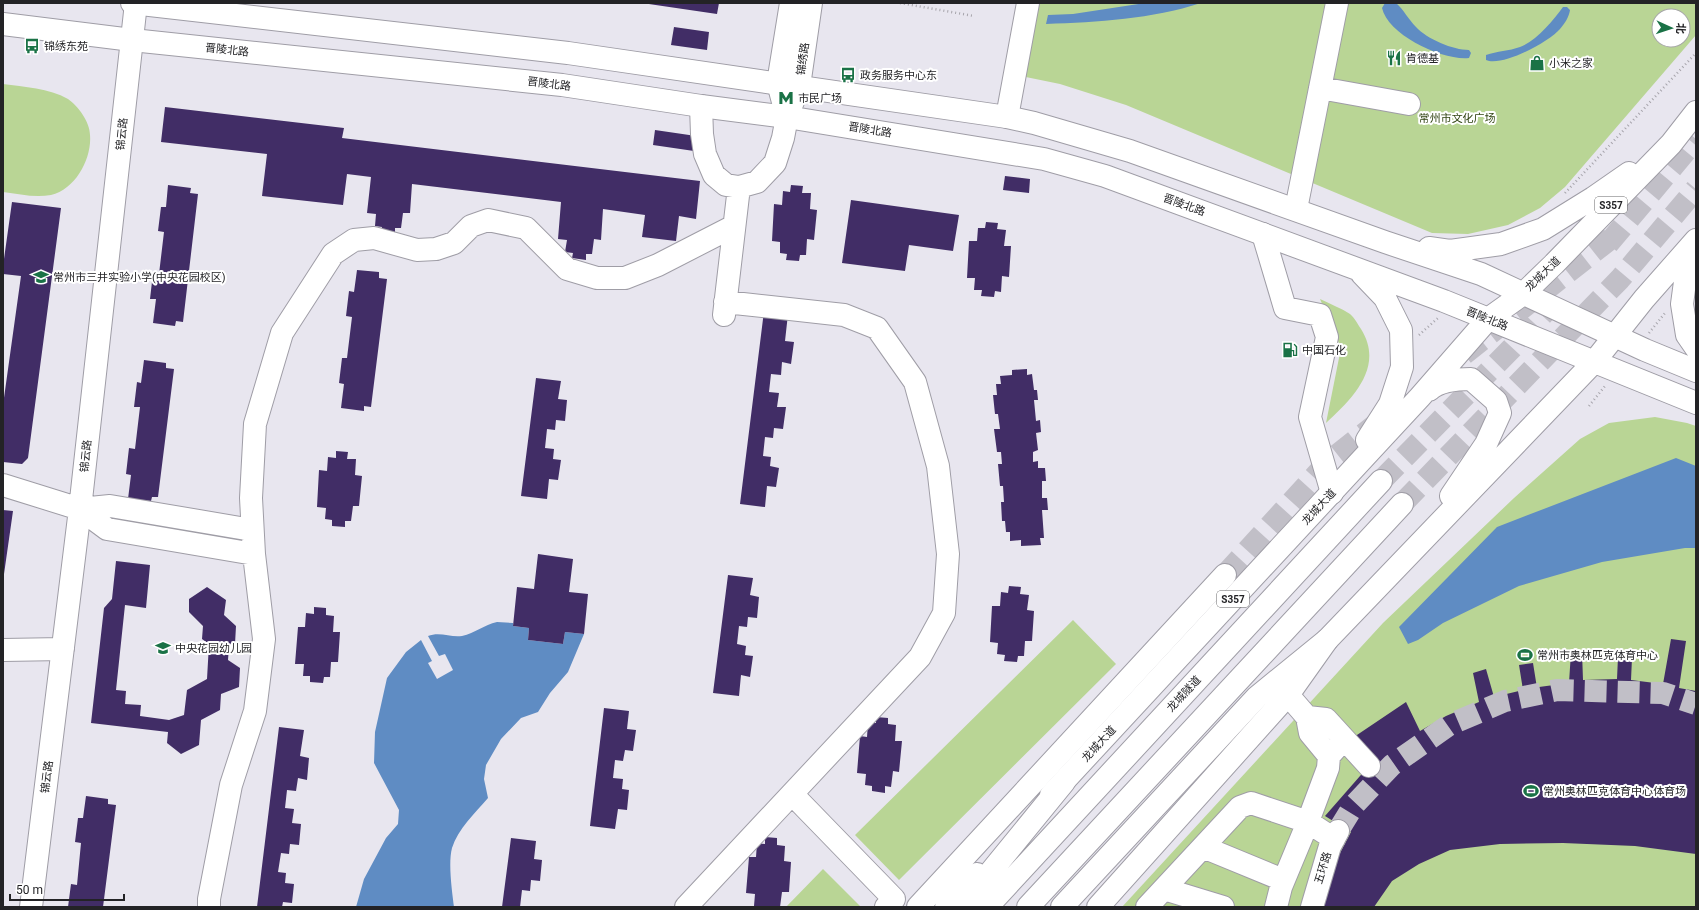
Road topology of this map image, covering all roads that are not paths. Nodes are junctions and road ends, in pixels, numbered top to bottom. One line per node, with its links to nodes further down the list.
1 (135, 3): 7 (main road, 锦云路); 8 (main road)
2 (791, 3): 8 (main road, 锦绣路)
3 (811, 3): 9 (main road, 锦绣路)
4 (1028, 3): 15 (main road)
5 (1337, 3): 10 (main road)
6 (3, 24): 7 (main road, 晋陵北路)
7 (132, 40): 12 (main road, 晋陵北路); 37 (main road, 锦云路)
8 (778, 83): 9 (main road); 14 (main road, 锦绣路)
9 (799, 86): 14 (main road, 锦绣路); 15 (main road)
10 (1320, 88): 11 (main road); 18 (main road)
11 (1409, 104)
12 (701, 106): 14 (main road, 晋陵北路); 17 (main road)
13 (1696, 112): 16 (main road, 龙城大道 / S357)
14 (787, 117): 17 (main road); 20 (main road, 晋陵北路)
15 (1007, 117): 18 (main road)
16 (1671, 144): 22 (main road); 25 (main road, 龙城大道 / S357)
17 (739, 188): 19 (main road)
18 (1296, 209): 22 (main road)
19 (734, 226): 38 (main road); 51 (main road)
20 (1263, 234): 24 (main road, 晋陵北路); 35 (main road)
21 (1696, 240): 27 (main road)
22 (1385, 242): 25 (main road)
23 (1696, 250): 28 (main road)
24 (1357, 269): 26 (main road, 晋陵北路); 35 (main road)
25 (1523, 294): 26 (main road, 龙城大道 / S357); 27 (main road)
26 (1488, 319): 29 (main road, 晋陵北路); 31 (main road, 龙城大道 / S357)
27 (1616, 336): 29 (main road); 30 (main road)
28 (1696, 348)
29 (1594, 362): 32 (main road, 晋陵北路); 39 (main road)
30 (1696, 370)
31 (1420, 397): 35 (main road, 龙城大道 / S357); 39 (main road)
32 (1696, 403)
33 (1381, 481): 63 (main road, 龙城隧道)
34 (3, 485): 37 (main road)
35 (1335, 489): 50 (main road, 龙城大道 / S357)
36 (1402, 504): 64 (main road)
37 (80, 509): 38 (main road); 40 (main road); 43 (main road, 锦云路)
38 (252, 530): 40 (main road)
39 (1420, 544): 42 (main road)
40 (254, 554): 58 (main road)
41 (1225, 575): 60 (main road)
42 (1328, 640): 45 (main road); 65 (main road)
43 (63, 649): 44 (main road); 57 (main road, 锦云路)
44 (3, 650)
45 (1288, 696): 46 (main road); 66 (main road)
46 (1307, 718): 47 (main road); 48 (main road)
47 (1344, 739): 48 (main road); 49 (main road)
48 (1329, 756): 52 (main road)
49 (1369, 766)
50 (1064, 782): 61 (main road, 龙城大道 / S357); 62 (main road)
51 (787, 799): 56 (main road); 59 (main road)
52 (1308, 822): 53 (main road); 54 (main road); 70 (main road, 五环路)
53 (1203, 847): 54 (main road); 55 (main road)
54 (1283, 880): 69 (main road)
55 (1164, 889): 67 (main road); 68 (main road)
56 (889, 904)
57 (32, 907)
58 (209, 907)
59 (686, 907)
60 (918, 907)
61 (946, 907)
62 (962, 907)
63 (987, 907)
64 (1028, 907)
65 (1062, 907)
66 (1098, 907)
67 (1147, 907)
68 (1223, 907)
69 (1276, 907)
70 (1312, 907)

